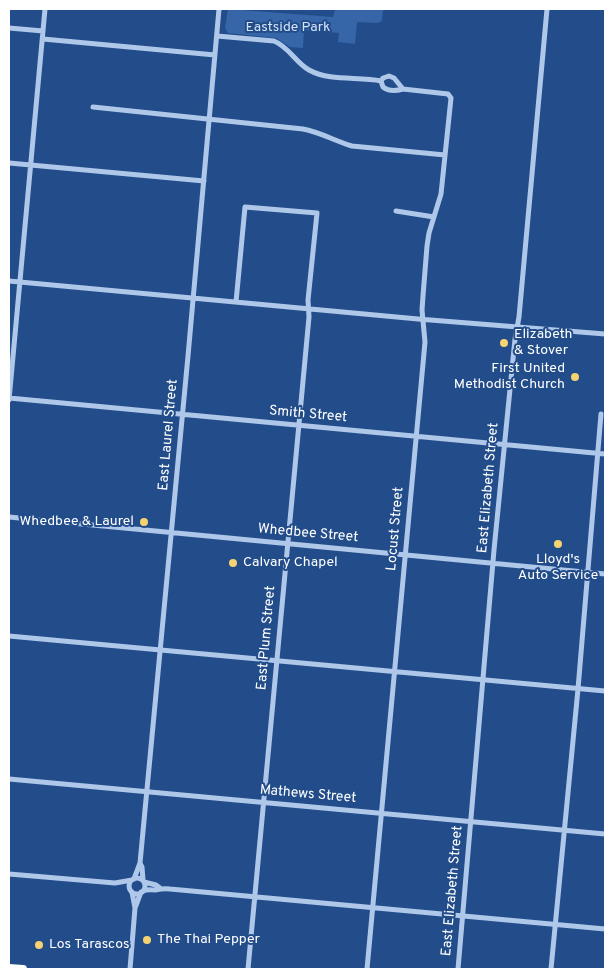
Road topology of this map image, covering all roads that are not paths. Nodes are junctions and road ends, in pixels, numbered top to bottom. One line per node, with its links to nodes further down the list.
1 (46, 9): 5 (street)
2 (219, 9): 6 (street, East Laurel Street)
3 (548, 9): 25 (street, East Elizabeth Street)
4 (9, 28): 5 (street)
5 (43, 32): 7 (street)
6 (216, 36): 8 (street, East Laurel Street); 9 (street)
7 (43, 39): 8 (street); 15 (street)
8 (215, 55): 12 (street, East Laurel Street)
9 (381, 81): 10 (street); 10 (street)
10 (403, 89): 13 (street, Locust Street)
11 (94, 107): 12 (street)
12 (209, 119): 13 (street); 16 (street, East Laurel Street)
13 (445, 155): 18 (street, Locust Street)
14 (9, 163): 15 (street)
15 (31, 165): 16 (street); 20 (street)
16 (204, 180): 21 (street, East Laurel Street)
17 (396, 212): 18 (street)
18 (434, 216): 24 (street, Locust Street)
19 (9, 281): 20 (street)
20 (20, 282): 21 (street); 27 (street)
21 (193, 298): 22 (street); 28 (street, East Laurel Street)
22 (236, 302): 23 (street); 23 (street, East Plum Street)
23 (309, 309): 24 (street); 30 (street, East Plum Street)
24 (423, 319): 25 (street); 31 (street, Locust Street)
25 (517, 327): 26 (street); 32 (street, East Elizabeth Street)
26 (605, 334)
27 (9, 399): 28 (street, Smith Street)
28 (182, 414): 30 (street, Smith Street); 36 (street, East Laurel Street)
29 (602, 414): 33 (street)
30 (298, 425): 31 (street, Smith Street); 37 (street, East Plum Street)
31 (416, 437): 32 (street, Smith Street); 38 (street, Locust Street)
32 (504, 445): 33 (street, Smith Street); 39 (street, East Elizabeth Street)
33 (598, 453): 34 (street, Smith Street); 40 (street)
34 (605, 454)
35 (9, 517): 36 (street, Whedbee Street)
36 (171, 532): 37 (street, Whedbee Street); 43 (street, East Laurel Street)
37 (287, 544): 38 (street, Whedbee Street); 44 (street, East Plum Street)
38 (405, 555): 39 (street, Whedbee Street); 45 (street, Locust Street)
39 (493, 563): 40 (street, Whedbee Street); 46 (street, East Elizabeth Street)
40 (587, 572): 41 (street, Whedbee Street); 47 (street)
41 (605, 574)
42 (9, 636): 43 (street)
43 (160, 650): 44 (street); 50 (street, East Laurel Street)
44 (277, 661): 45 (street); 51 (street, East Plum Street)
45 (394, 672): 46 (street); 52 (street, Locust Street)
46 (483, 680): 47 (street); 53 (street, East Elizabeth Street)
47 (578, 689): 48 (street); 54 (street)
48 (605, 691)
49 (9, 778): 50 (street, Mathews Street)
50 (147, 792): 51 (street, Mathews Street); 56 (street, East Laurel Street)
51 (264, 802): 52 (street, Mathews Street); 64 (street, East Plum Street)
52 (381, 813): 53 (street, Mathews Street); 65 (street, Locust Street)
53 (470, 822): 54 (street, Mathews Street); 67 (street, East Elizabeth Street)
54 (564, 830): 55 (street, Mathews Street); 68 (street)
55 (605, 834)
56 (140, 863): 58 (street, East Laurel Street); 59 (street, East Laurel Street)
57 (9, 874): 60 (street)
58 (133, 880): 59 (street); 60 (street); 62 (street)
59 (143, 881): 61 (street); 63 (street)
60 (115, 883): 62 (street)
61 (160, 888): 63 (street); 64 (street)
62 (131, 890): 63 (street); 66 (street)
63 (142, 892): 66 (street)
64 (255, 896): 65 (street); 73 (street, East Plum Street)
65 (372, 907): 67 (street); 74 (street, Locust Street)
66 (136, 908): 72 (street)
67 (463, 915): 68 (street); 75 (street, East Elizabeth Street)
68 (555, 924): 69 (street); 76 (street)
69 (605, 929)
70 (9, 968): 71 (highway)
71 (23, 969)
72 (130, 969)
73 (248, 969)
74 (366, 969)
75 (458, 969)
76 (551, 969)

